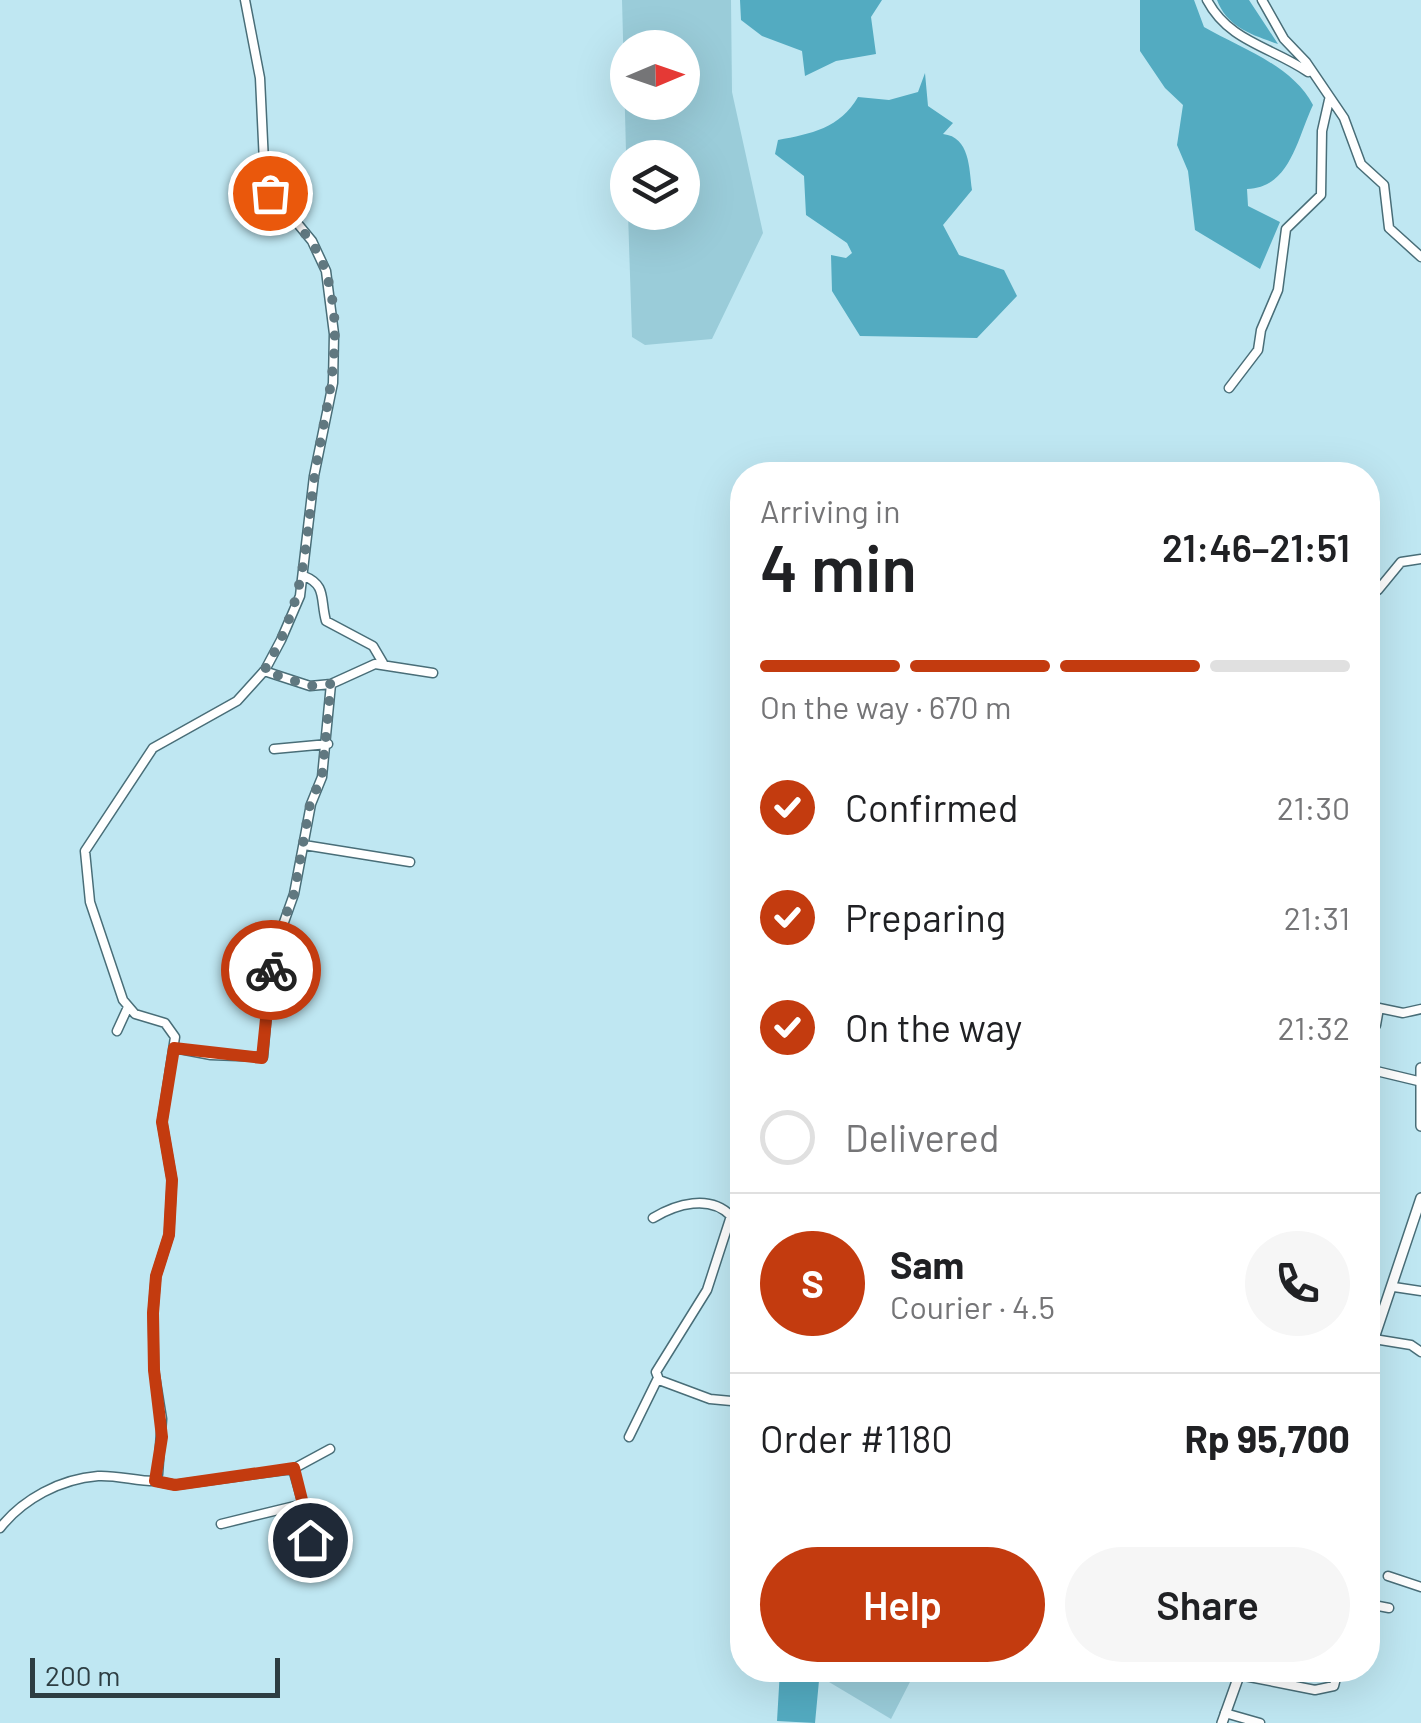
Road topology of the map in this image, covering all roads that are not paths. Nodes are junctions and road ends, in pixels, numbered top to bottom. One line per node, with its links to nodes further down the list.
1 (245, 0): 9 (street)
2 (1207, 0): 4 (street)
3 (1262, 0): 4 (street)
4 (1312, 75): 5 (street)
5 (1329, 100): 6 (street); 7 (street)
6 (1421, 257)
7 (1229, 388)
8 (1421, 559): 10 (street)
9 (304, 576): 11 (street); 12 (street)
10 (1380, 588)
11 (383, 663): 13 (street); 14 (street)
12 (264, 671): 14 (street); 19 (street)
13 (433, 672)
14 (331, 684): 15 (street)
15 (328, 744): 16 (street); 17 (street)
16 (274, 749)
17 (304, 845): 18 (street); 23 (street)
18 (410, 862)
19 (128, 1007): 22 (street); 23 (street)
20 (1380, 1008): 21 (street)
21 (1421, 1009)
22 (116, 1032)
23 (174, 1048): 42 (street)
24 (1421, 1068): 26 (street)
25 (1380, 1073): 26 (street)
26 (1418, 1082): 27 (street)
27 (1421, 1126)
28 (1421, 1198): 32 (street)
29 (653, 1218): 30 (street)
30 (730, 1218)
31 (730, 1225): 37 (street)
32 (1394, 1287): 33 (street); 34 (street)
33 (1421, 1291)
34 (1380, 1324)
35 (1380, 1341): 36 (street)
36 (1421, 1352)
37 (658, 1378): 38 (street); 39 (street)
38 (730, 1400)
39 (629, 1437)
40 (330, 1449): 41 (street)
41 (294, 1468): 42 (street); 43 (street)
42 (155, 1481): 45 (street)
43 (303, 1504): 44 (street); 46 (street)
44 (221, 1524)
45 (0, 1528)
46 (328, 1549)
47 (1388, 1576): 48 (street)
48 (1421, 1586)
49 (1380, 1606): 50 (street)
50 (1389, 1608)
51 (1237, 1682): 54 (street)
52 (1282, 1682): 53 (street)
53 (1335, 1682)
54 (1224, 1718): 55 (street)
55 (1260, 1723)

